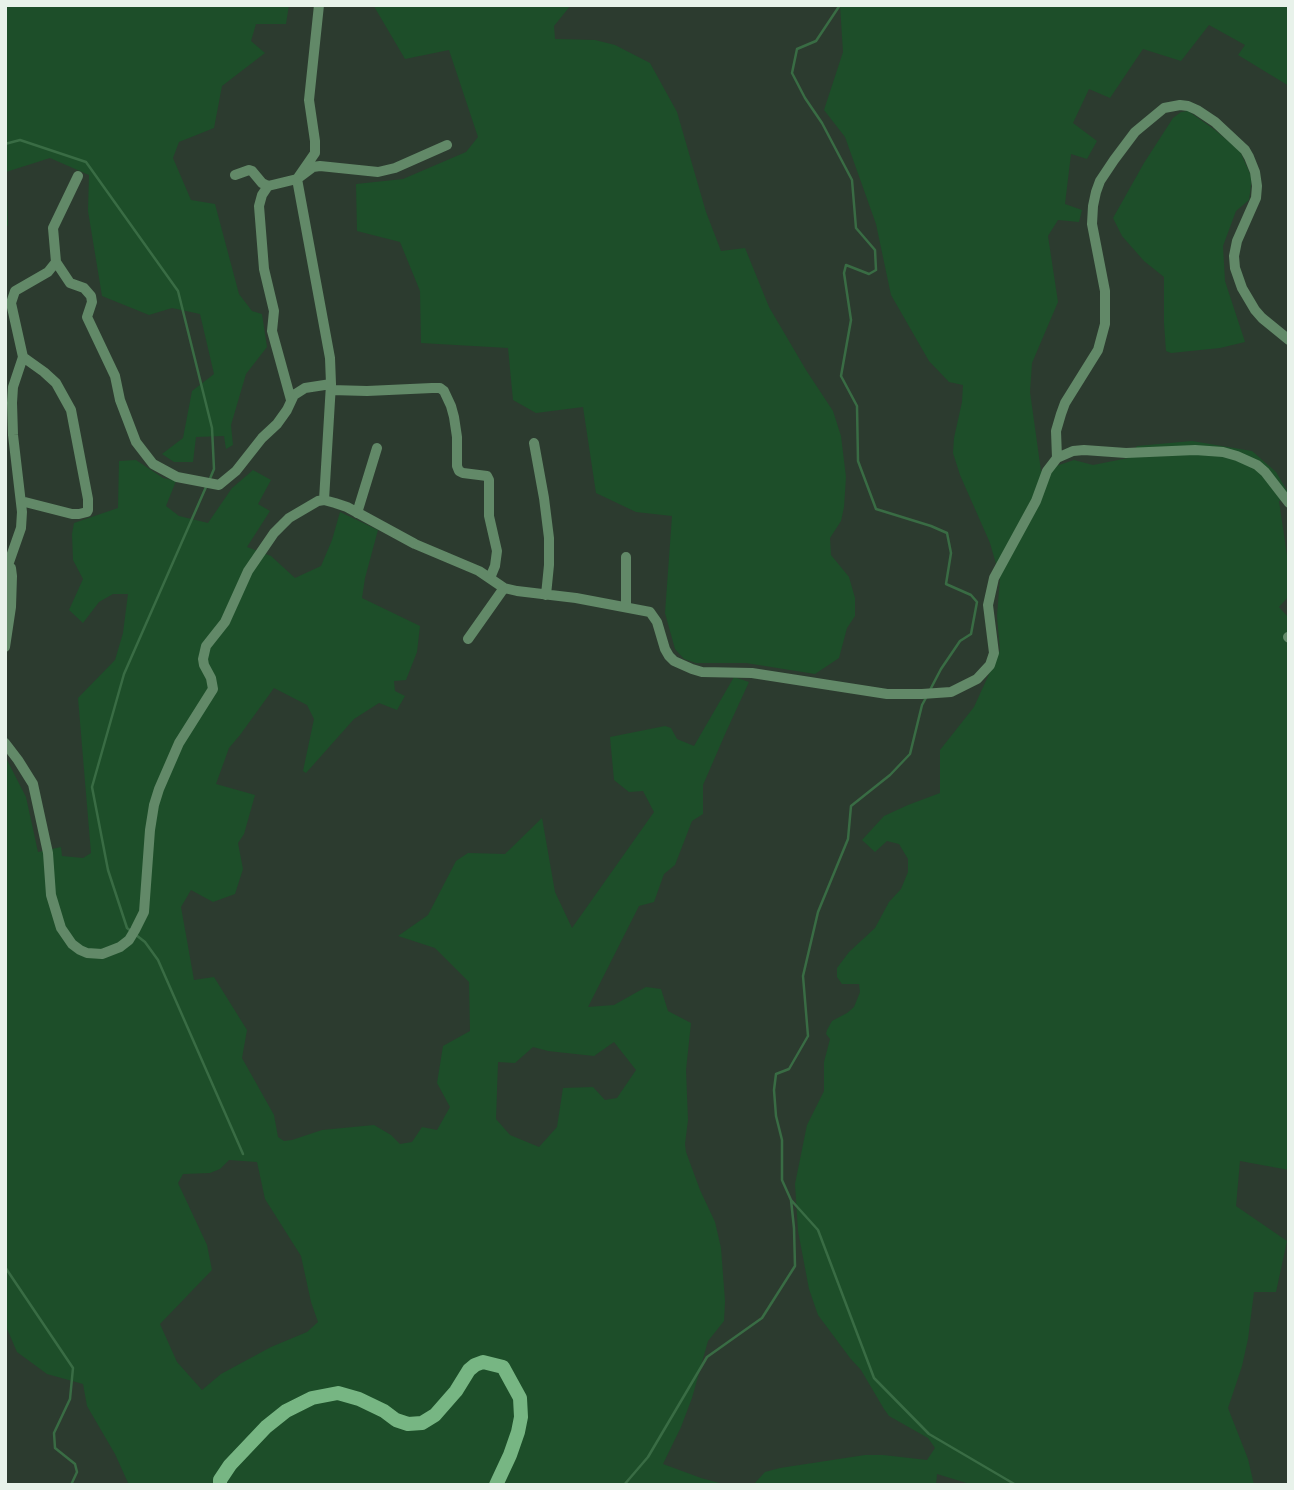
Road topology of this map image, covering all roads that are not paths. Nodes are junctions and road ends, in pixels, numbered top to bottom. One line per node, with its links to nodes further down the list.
1 (319, 5): 5 (street)
2 (447, 145): 5 (street)
3 (235, 175): 6 (street)
4 (78, 176): 7 (street)
5 (297, 179): 6 (street); 10 (street)
6 (268, 186): 11 (street)
7 (56, 262): 9 (street); 11 (street)
8 (1289, 340): 14 (street)
9 (23, 357): 16 (street); 16 (street)
10 (331, 387): 11 (street); 15 (street); 21 (street)
11 (291, 400)
12 (534, 443): 23 (street)
13 (377, 449): 18 (street)
14 (1057, 458): 17 (street); 24 (street)
15 (324, 500): 18 (street); 27 (street)
16 (20, 501): 20 (street)
17 (1289, 503)
18 (357, 513): 21 (street)
19 (626, 557): 24 (street)
20 (7, 565): 26 (street)
21 (490, 578): 22 (street)
22 (504, 588): 23 (street); 25 (street)
23 (546, 595): 24 (street)
24 (626, 607)
25 (468, 639)
26 (5, 647)
27 (5, 743)
28 (220, 1485): 29 (street)
29 (496, 1485)

